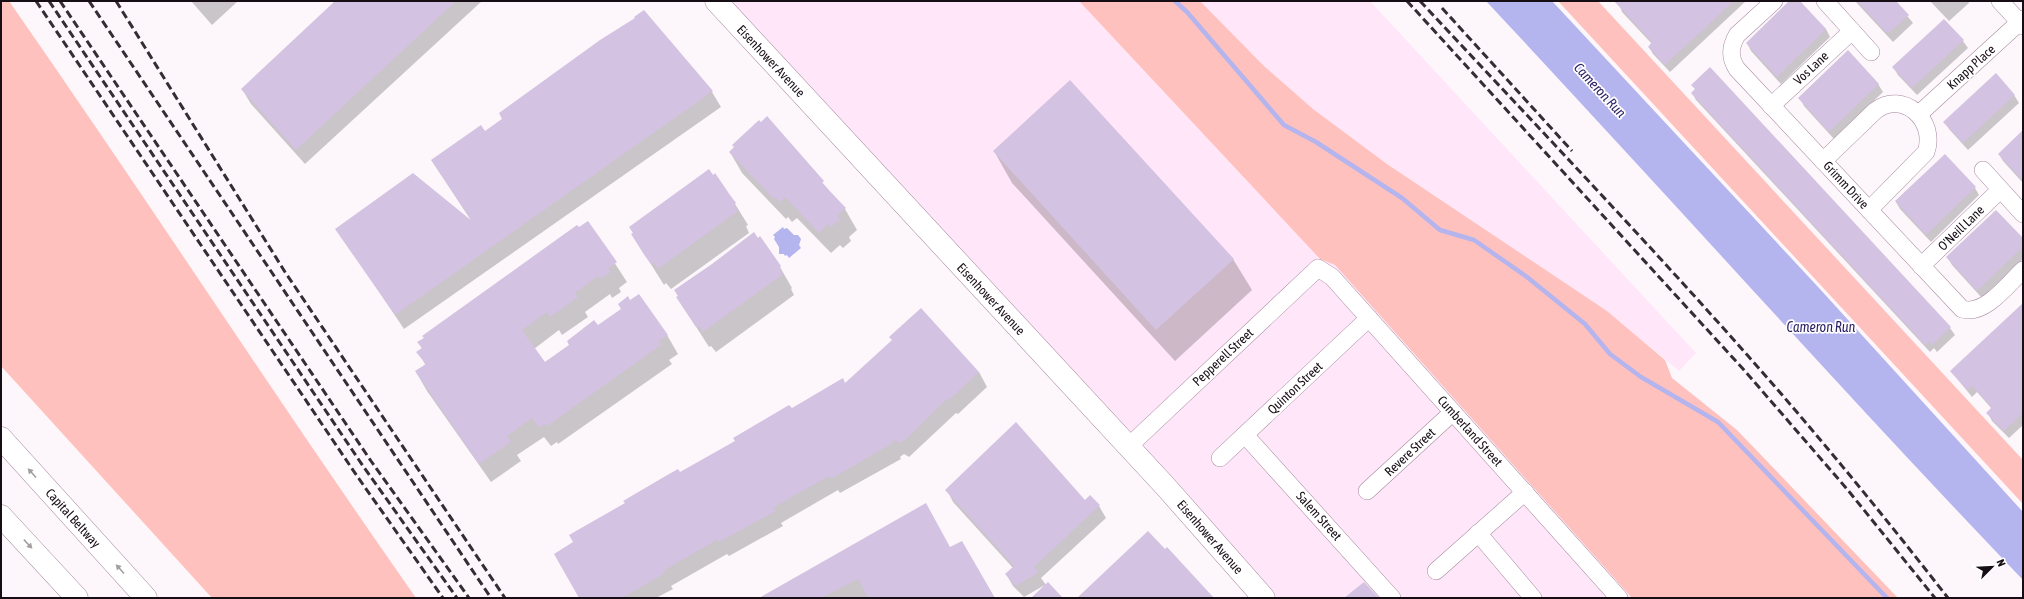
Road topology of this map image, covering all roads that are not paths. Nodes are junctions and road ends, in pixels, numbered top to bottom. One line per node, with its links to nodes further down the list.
1 (716, 1): 22 (main road, Eisenhower Avenue)
2 (1774, 1): 8 (street, Grimm Drive)
3 (1825, 1): 6 (street)
4 (2000, 1): 5 (street)
5 (2022, 22): 9 (street, Knapp Place)
6 (1852, 31): 7 (street); 8 (street, Vos Lane)
7 (1871, 52)
8 (1771, 106): 10 (street, Grimm Drive)
9 (1919, 114): 10 (street); 13 (street)
10 (1823, 161): 13 (street, Grimm Drive)
11 (1983, 170): 12 (street)
12 (2000, 190): 14 (street); 15 (street, O'Neill Lane)
13 (1869, 210): 15 (street, Grimm Drive)
14 (2023, 214)
15 (1920, 266): 17 (street, Grimm Drive)
16 (1318, 268): 18 (street, Cumberland Street); 22 (street, Pepperell Street)
17 (2023, 270)
18 (1370, 318): 19 (street, Cumberland Street); 20 (street, Quinton Street)
19 (1453, 412): 24 (street, Revere Street); 25 (street, Cumberland Street)
20 (1245, 435): 23 (street, Quinton Street); 32 (street, Salem Street)
21 (1, 438): 30 (main road, Capital Beltway, one-way to 21)
22 (1128, 447): 31 (main road, Eisenhower Avenue)
23 (1220, 458)
24 (1367, 491)
25 (1524, 492): 27 (street); 34 (street, Cumberland Street)
26 (1, 516): 29 (main road, one-way to 29)
27 (1478, 533): 28 (street); 33 (street)
28 (1436, 571)
29 (78, 598)
30 (146, 598)
31 (1264, 598)
32 (1392, 598)
33 (1533, 598)
34 (1618, 598)

